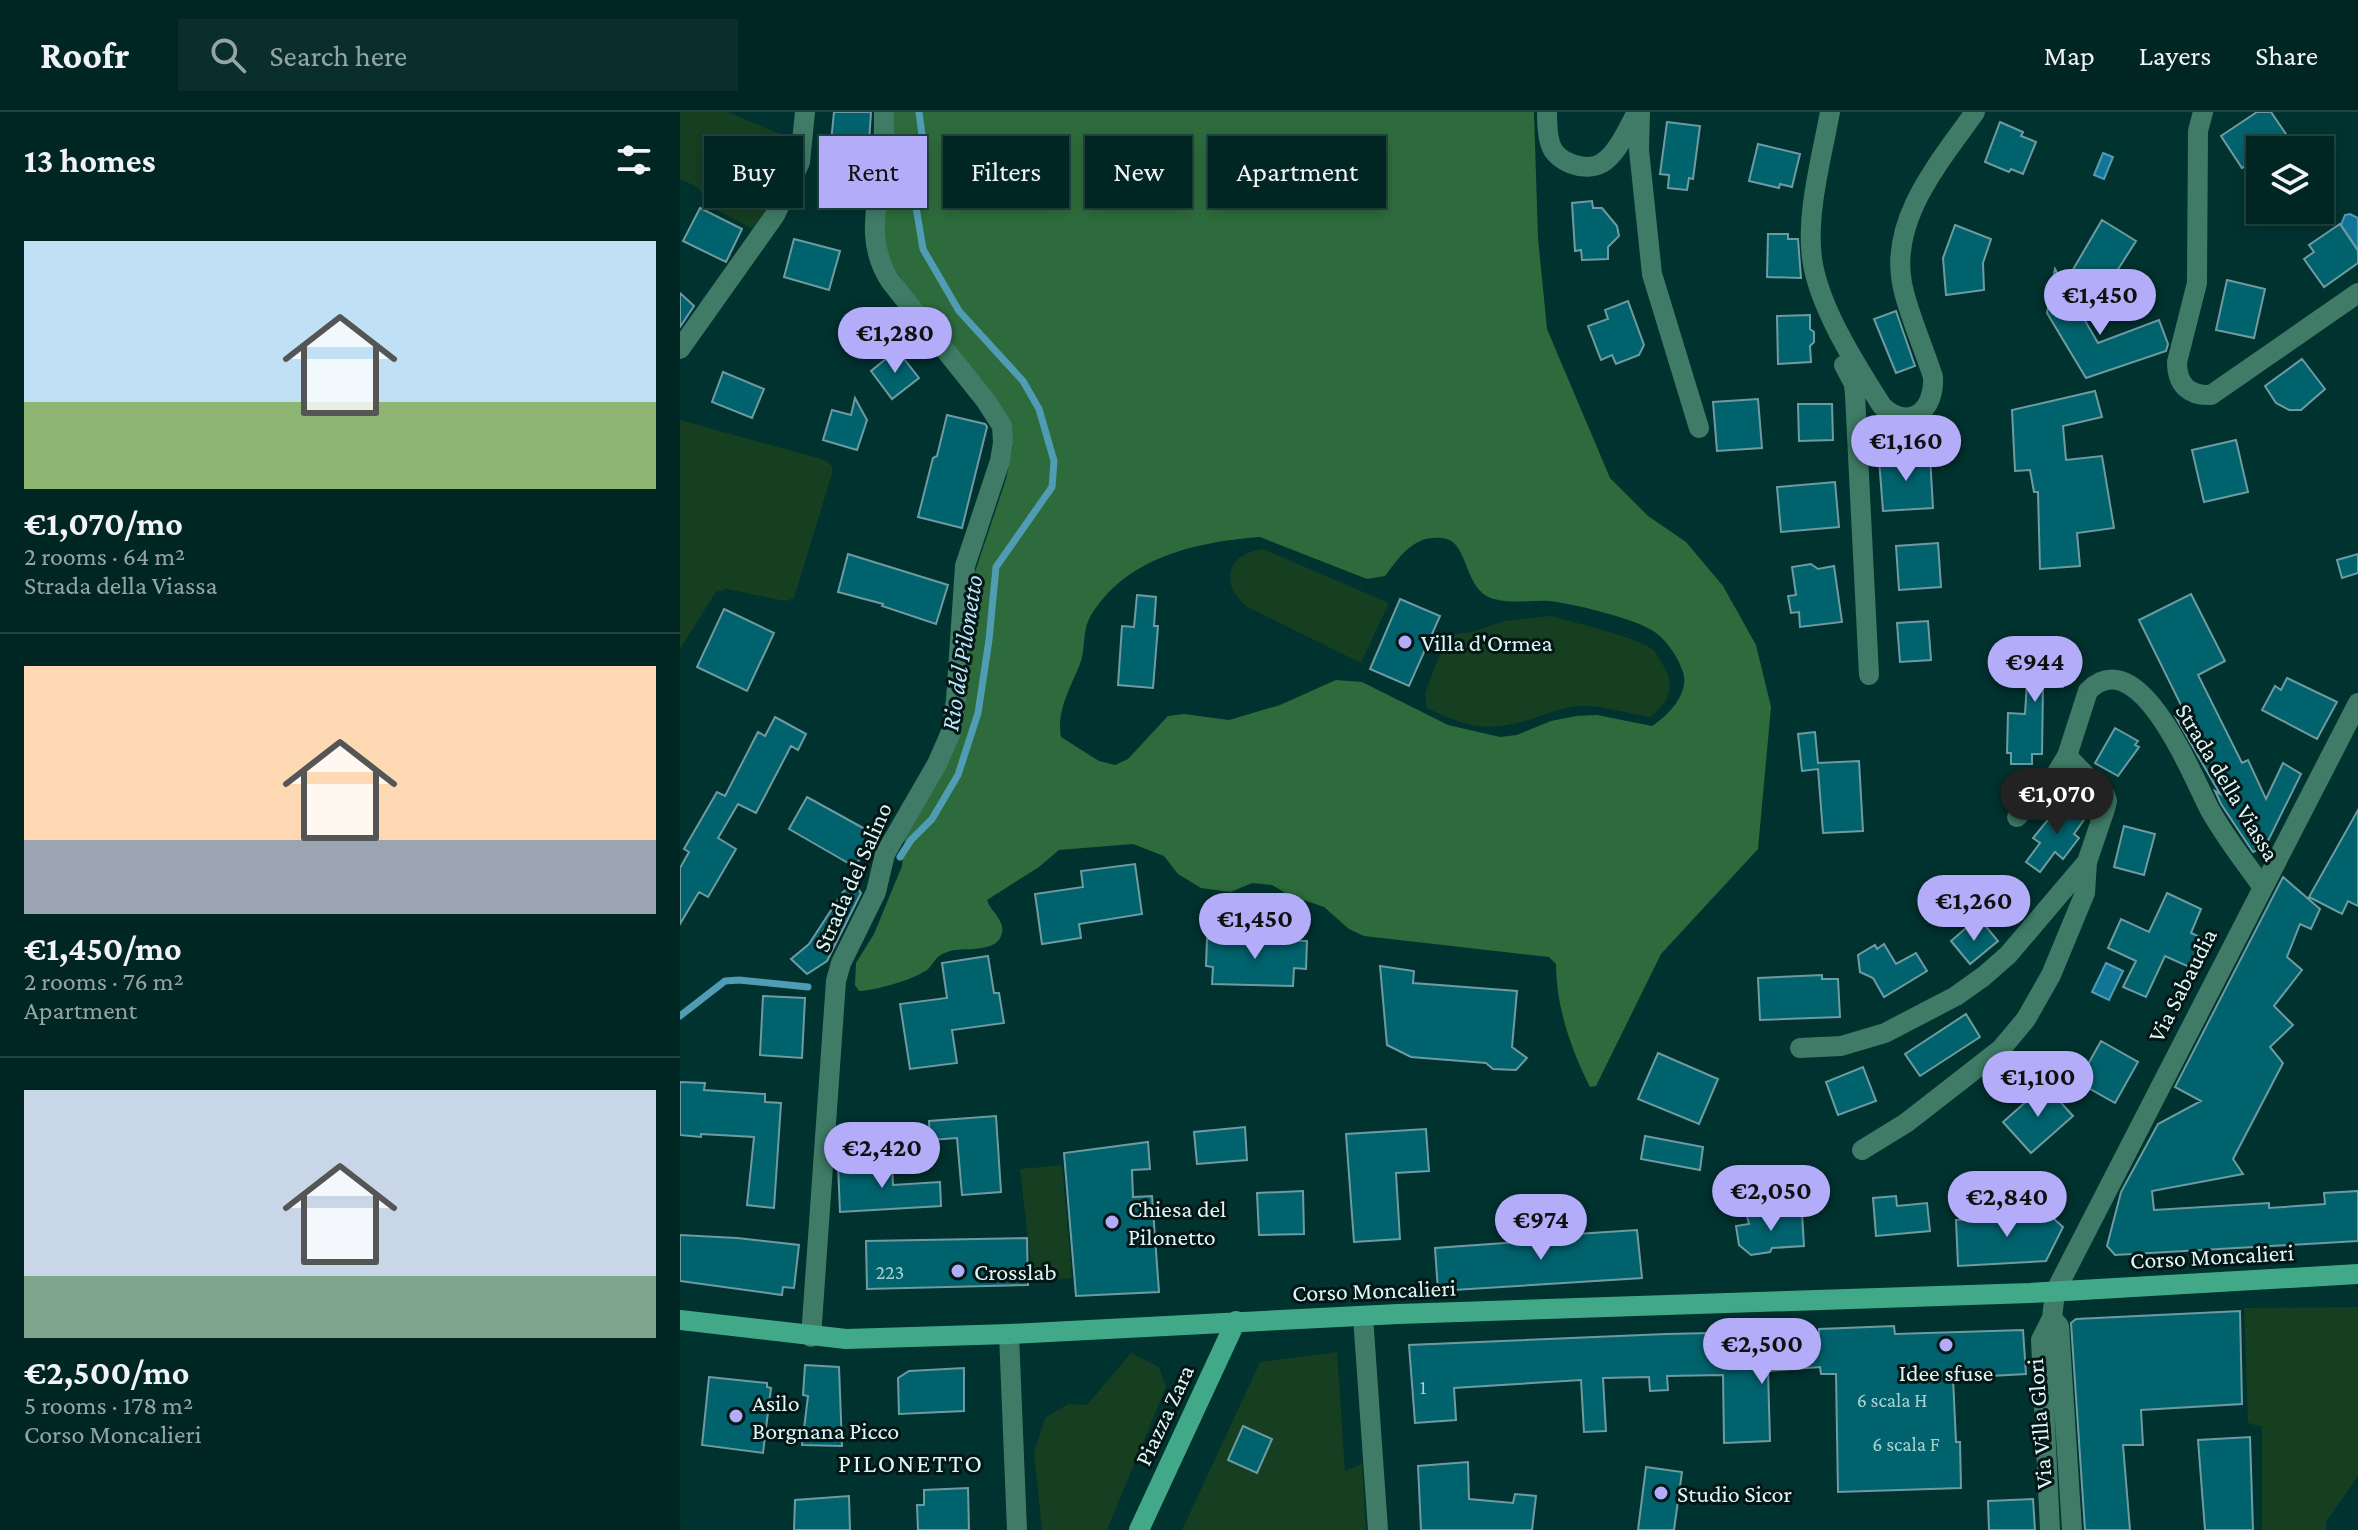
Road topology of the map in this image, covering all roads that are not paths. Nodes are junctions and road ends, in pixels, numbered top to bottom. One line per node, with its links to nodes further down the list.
1 (805, 112): 10 (street)
2 (884, 112): 27 (street, Strada del Salino)
3 (1547, 112): 4 (street)
4 (1639, 112): 11 (street)
5 (1830, 112): 9 (street)
6 (1975, 112): 9 (street)
7 (2203, 112): 8 (street)
8 (2358, 293)
9 (1824, 302): 12 (street)
10 (680, 349)
11 (1699, 428)
12 (1869, 675)
13 (2358, 703): 17 (street, Via Sabaudia)
14 (2067, 756): 15 (street, Strada della Viassa); 16 (street); 17 (street, Strada della Viassa)
15 (2017, 817)
16 (2087, 862): 18 (street); 19 (street)
17 (2262, 886): 21 (street, Via Sabaudia)
18 (1800, 1048)
19 (1862, 1150)
20 (2358, 1274): 21 (main road, Corso Moncalieri)
21 (2055, 1292): 22 (main road, Corso Moncalieri); 23 (street, Via Villa Glori)
22 (1363, 1316): 25 (main road, Corso Moncalieri); 30 (street)
23 (2052, 1318): 31 (street, Via Villa Glori); 32 (street, Via Villa Glori)
24 (680, 1320): 27 (main road, Corso Moncalieri)
25 (1236, 1321): 26 (main road, Corso Moncalieri); 29 (main road, Piazza Zara)
26 (1009, 1334): 27 (main road, Corso Moncalieri); 28 (street)
27 (811, 1337)
28 (1017, 1530)
29 (1139, 1530)
30 (1378, 1530)
31 (2050, 1530)
32 (2072, 1530)

